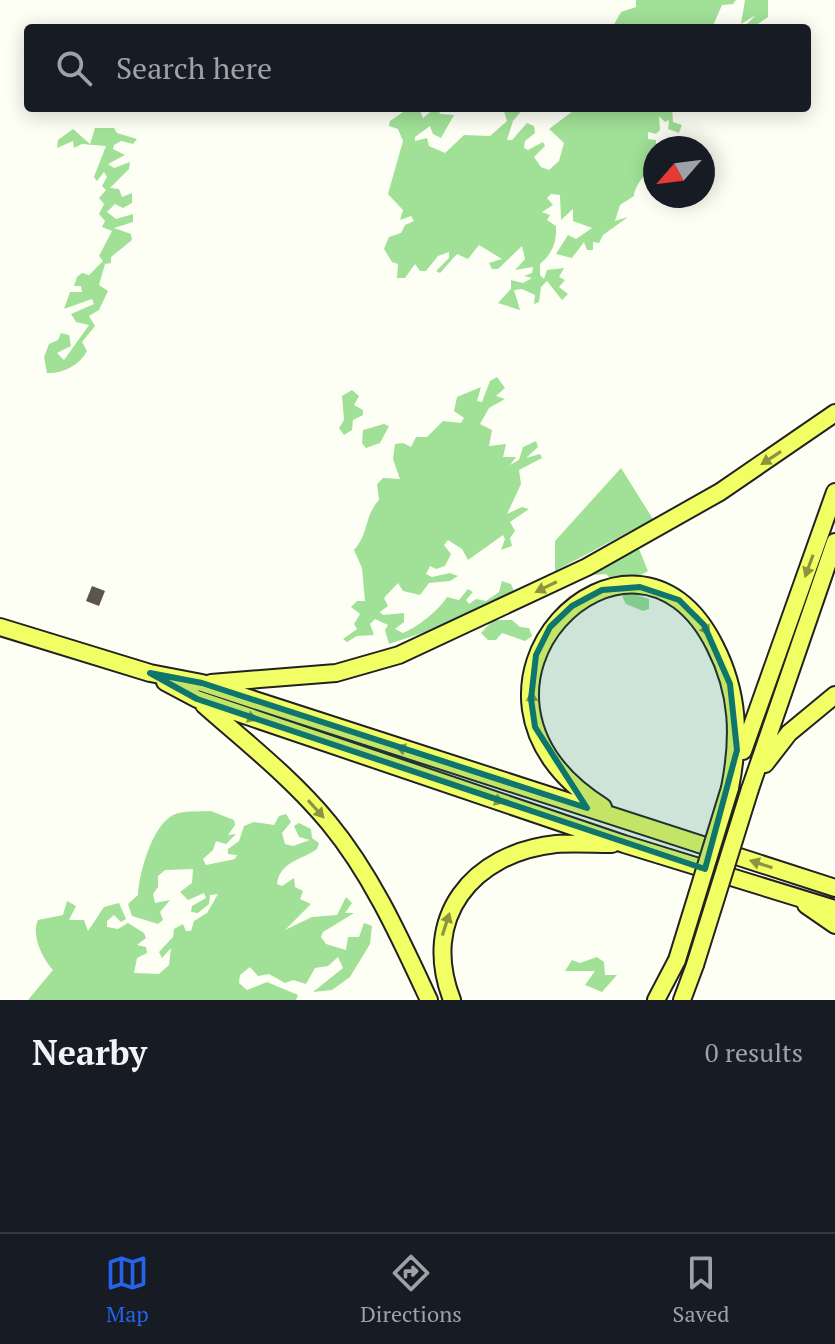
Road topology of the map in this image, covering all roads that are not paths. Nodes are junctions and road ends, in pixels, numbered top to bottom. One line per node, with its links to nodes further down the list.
1 (835, 413): 5 (main road, one-way to 5)
2 (835, 492): 7 (main road, one-way to 7)
3 (835, 542): 8 (main road)
4 (0, 627): 5 (main road)
5 (199, 691): 9 (main road, one-way to 5); 10 (main road, one-way to 10); 17 (main road, one-way to 17)
6 (835, 695): 8 (main road)
7 (730, 788): 9 (main road, one-way to 7); 15 (main road, bridge)
8 (750, 789): 16 (main road, bridge)
9 (629, 822): 11 (main road, one-way to 9)
10 (624, 844): 12 (main road); 18 (main road, one-way to 10)
11 (834, 887)
12 (791, 895): 13 (main road); 14 (main road)
13 (835, 909)
14 (835, 925)
15 (677, 960): 19 (main road); 20 (main road)
16 (695, 965): 21 (main road); 22 (main road)
17 (429, 1000)
18 (452, 1000)
19 (656, 1000)
20 (663, 1000)
21 (682, 1000)
22 (697, 1000)

